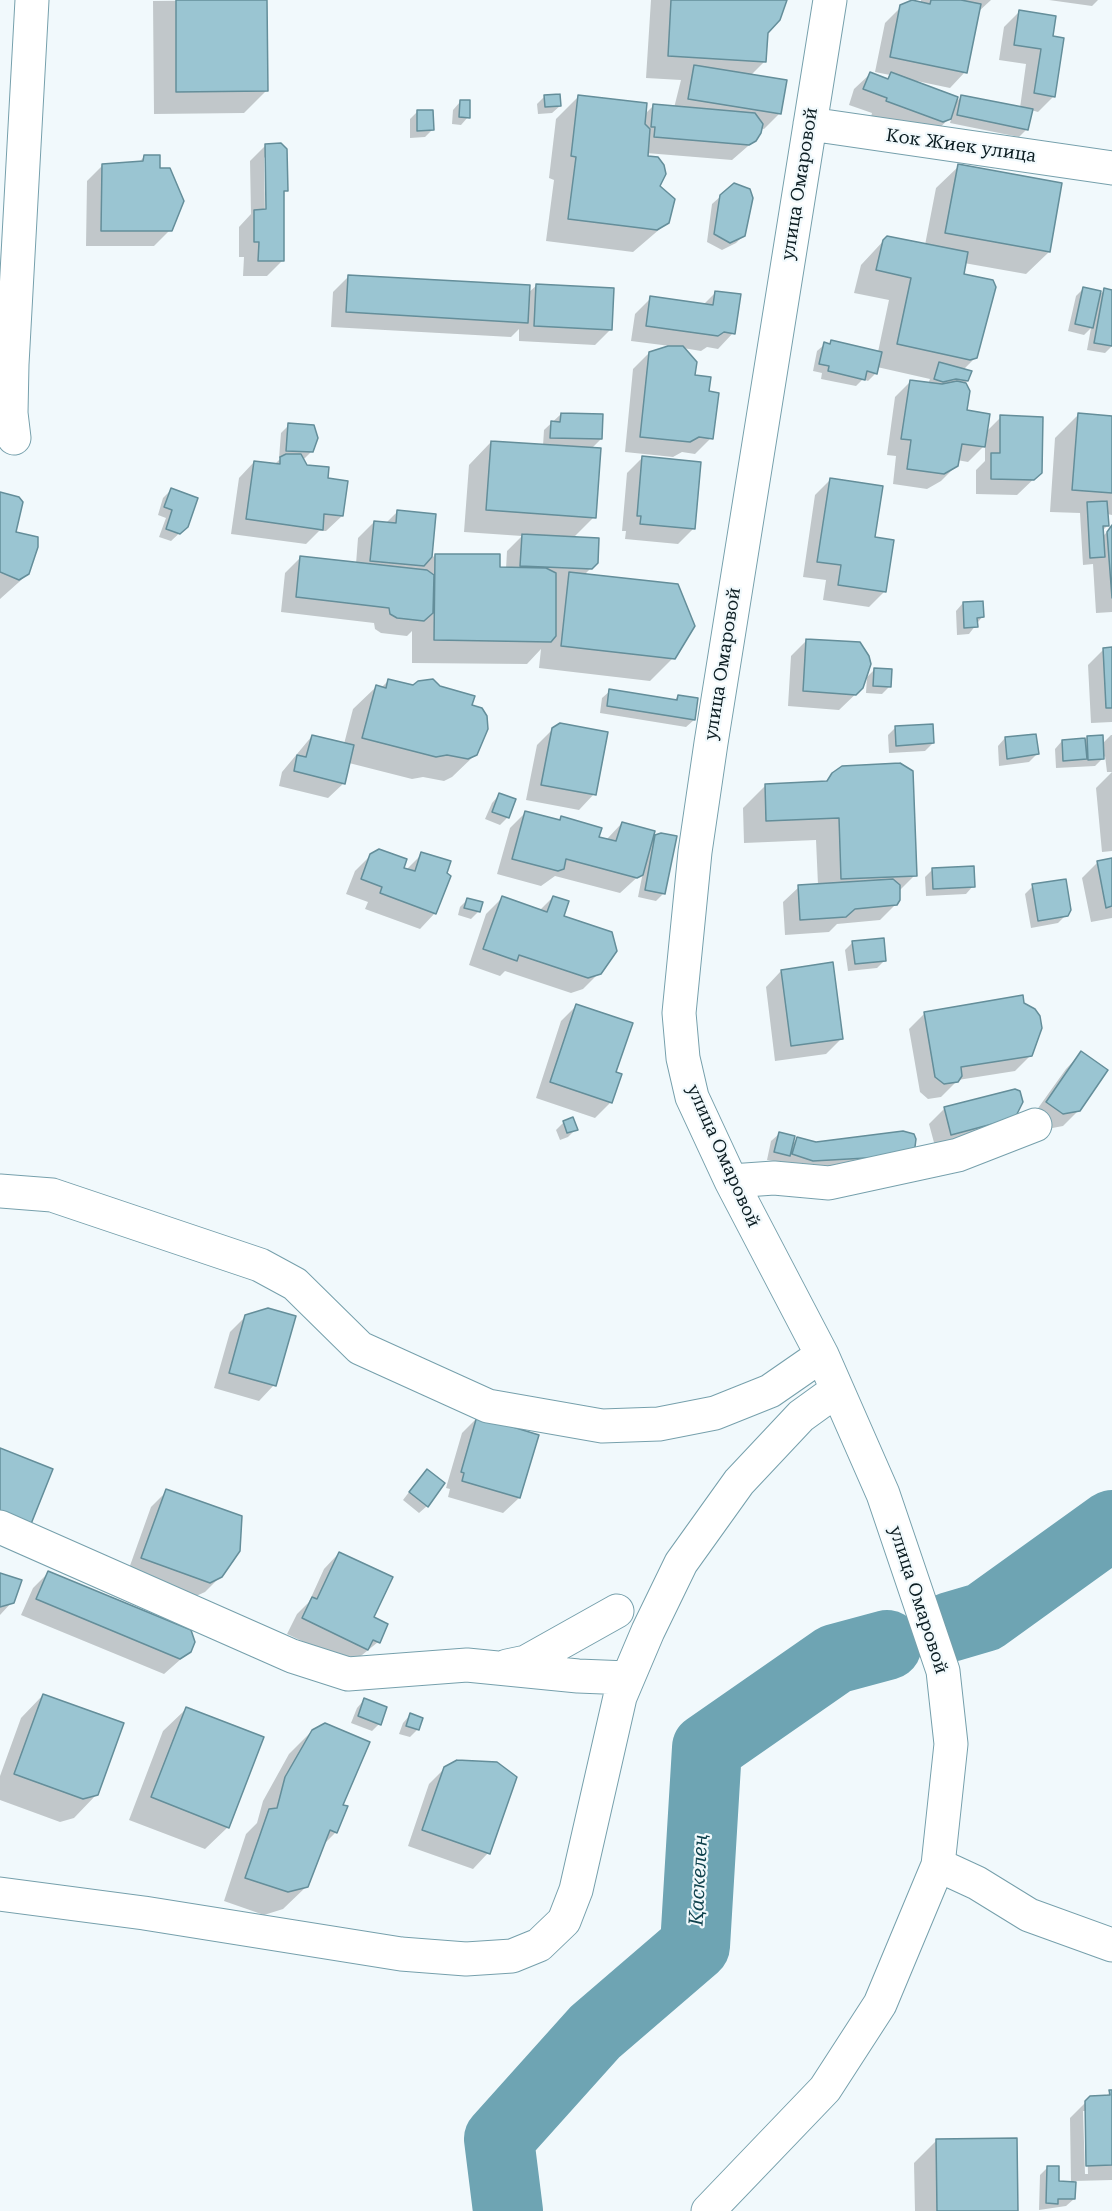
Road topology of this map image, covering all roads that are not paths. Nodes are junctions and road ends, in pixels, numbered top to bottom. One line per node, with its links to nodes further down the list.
1 (32, 0): 5 (street)
2 (830, 0): 3 (street, улица Омаровой)
3 (810, 124): 4 (street, Кок Жиек улица); 7 (street, улица Омаровой)
4 (1112, 168)
5 (14, 438)
6 (1035, 1125): 7 (street)
7 (731, 1181): 9 (street, улица Омаровой)
8 (0, 1191): 9 (street)
9 (822, 1355): 10 (street, улица Омаровой)
10 (837, 1390): 14 (street); 15 (street, улица Омаровой)
11 (0, 1527): 13 (street)
12 (617, 1611): 13 (street)
13 (496, 1668): 14 (street)
14 (628, 1678): 16 (street)
15 (938, 1865): 17 (street); 18 (street, улица Омаровой)
16 (0, 1894)
17 (1112, 1945)
18 (708, 2211)

